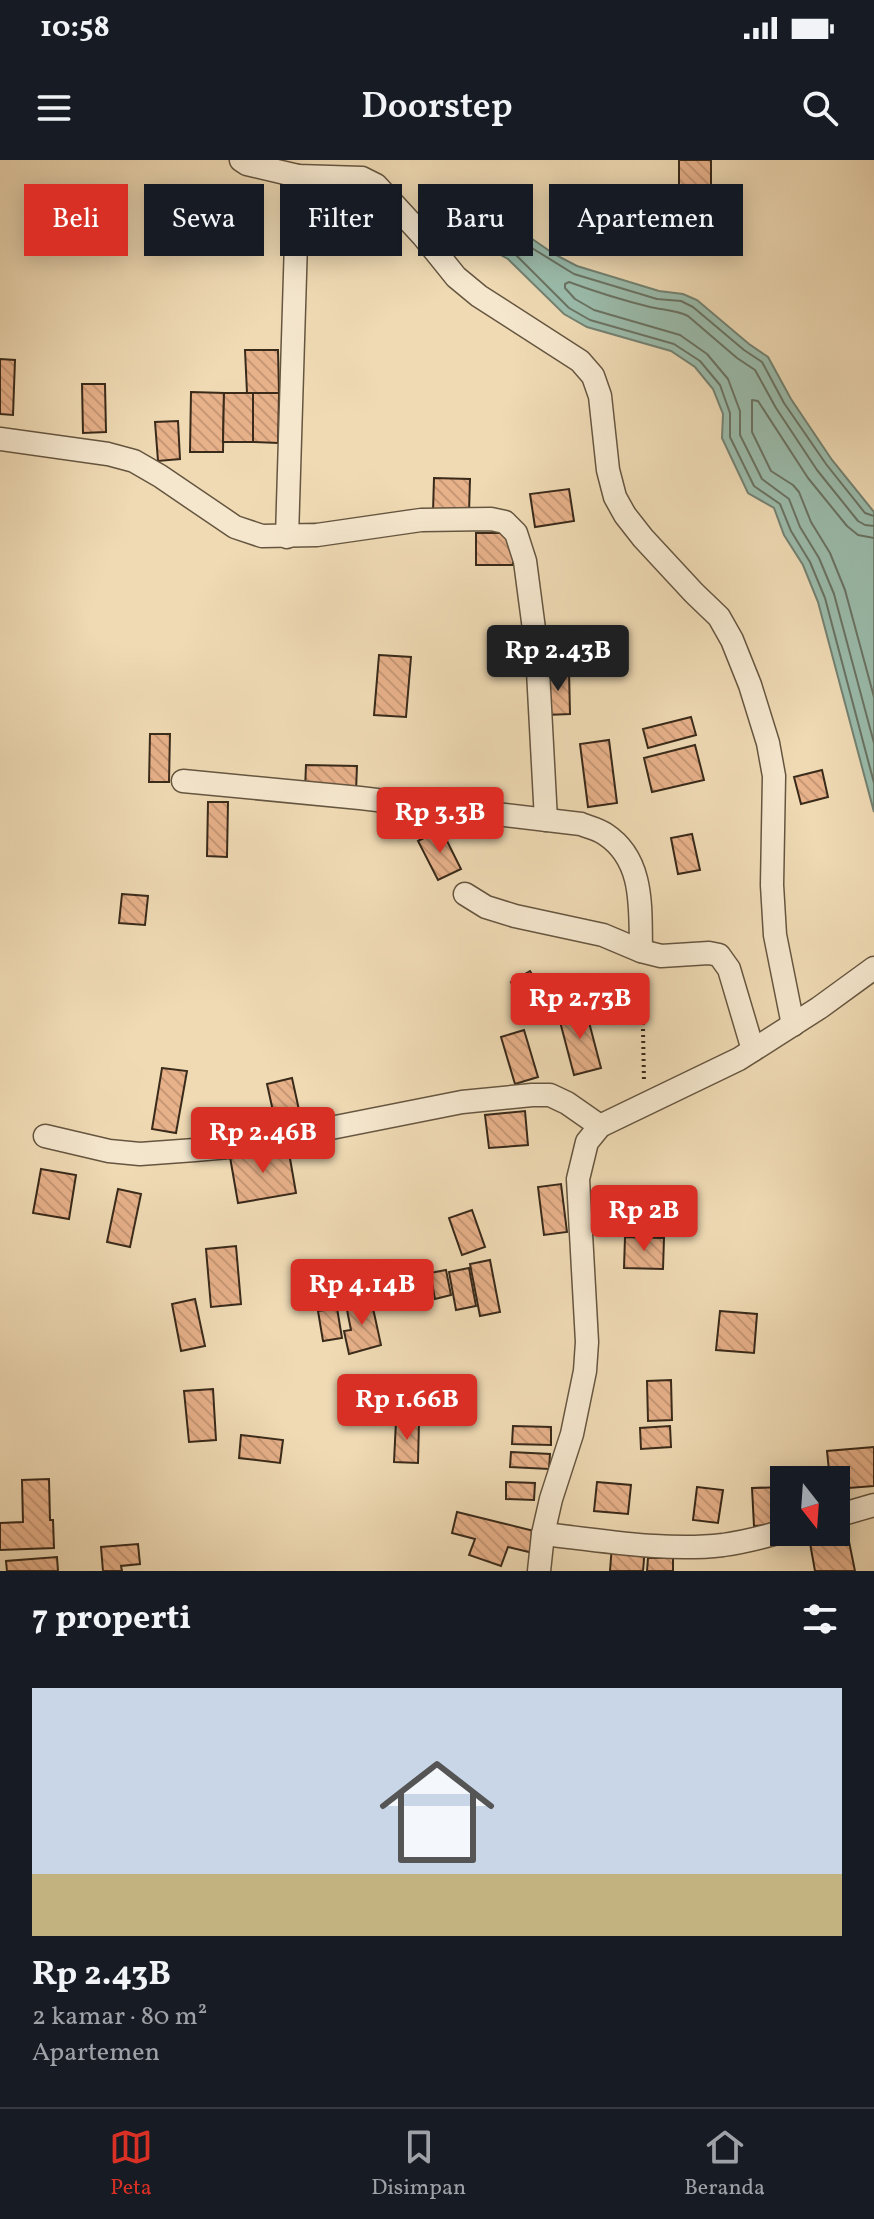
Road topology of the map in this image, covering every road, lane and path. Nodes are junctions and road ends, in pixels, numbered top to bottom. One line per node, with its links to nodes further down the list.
1 (241, 160): 2 (street)
2 (298, 176): 4 (street); 10 (street)
3 (0, 439): 4 (street)
4 (287, 537): 6 (street)
5 (183, 781): 6 (street)
6 (546, 820): 8 (street)
7 (465, 894): 8 (street)
8 (641, 951): 11 (street); 12 (path)
9 (874, 968): 10 (street)
10 (793, 1025): 11 (street)
11 (753, 1050): 12 (street)
12 (645, 1104): 13 (street)
13 (600, 1126): 14 (street); 17 (street)
14 (45, 1136)
15 (874, 1505): 16 (street)
16 (850, 1512)
17 (543, 1534): 18 (street); 19 (street)
18 (770, 1535)
19 (539, 1571)

